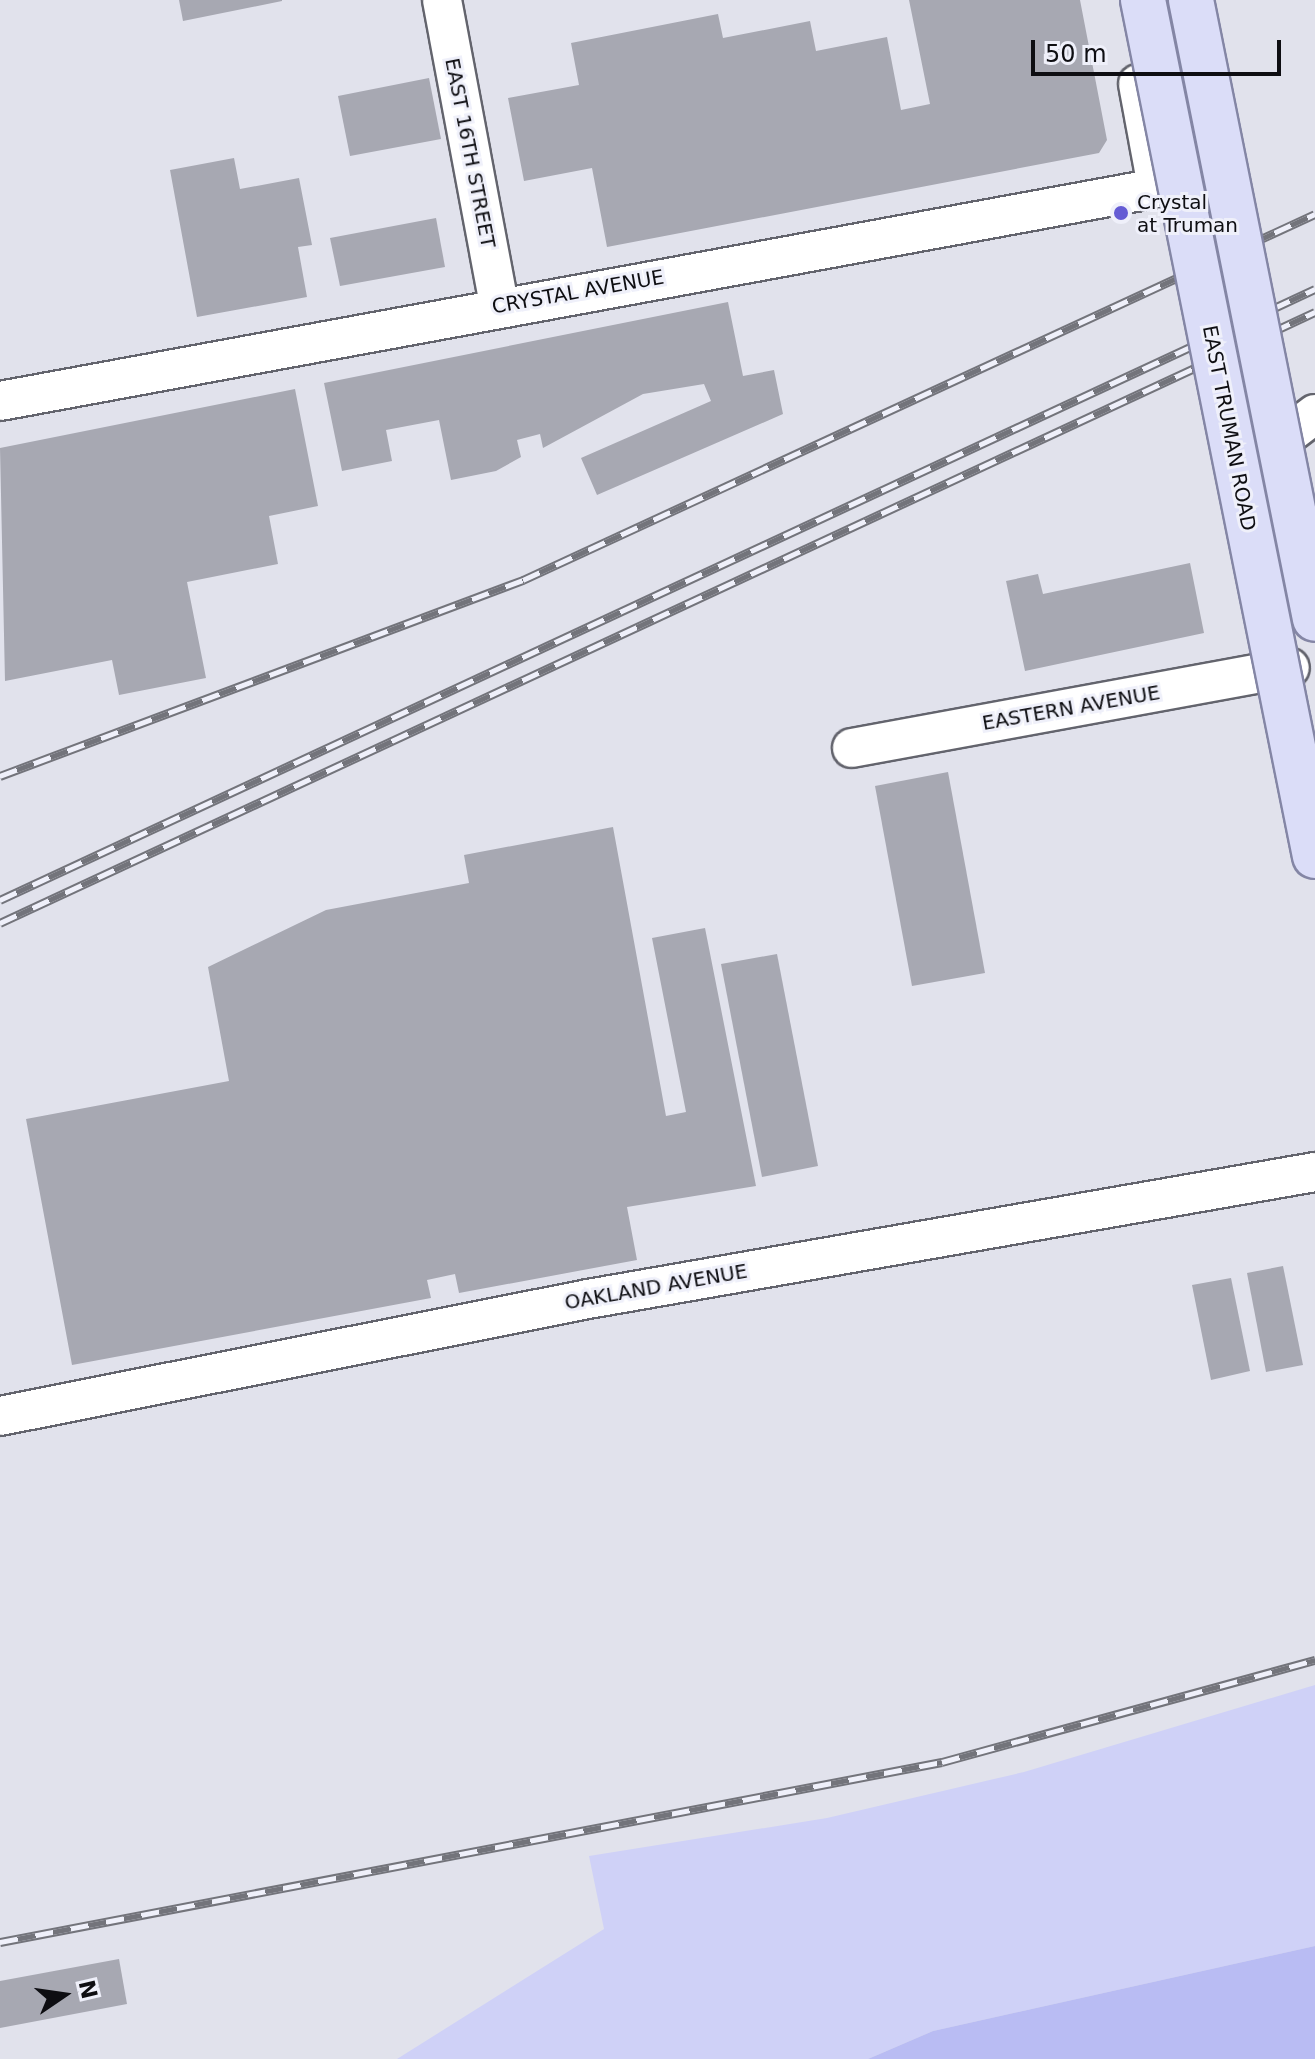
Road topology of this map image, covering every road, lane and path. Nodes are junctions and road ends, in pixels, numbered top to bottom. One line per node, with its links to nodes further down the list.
1 (442, 0): 7 (street, EAST 16TH STREET)
2 (1123, 0): 6 (street)
3 (1143, 0): 14 (main road, EAST TRUMAN ROAD, bridge)
4 (1184, 0): 6 (street, CRYSTAL AVENUE)
5 (1191, 0): 10 (main road, bridge)
6 (1157, 187): 7 (street, CRYSTAL AVENUE)
7 (499, 306): 8 (street, CRYSTAL AVENUE)
8 (0, 401)
9 (1315, 414): 11 (street)
10 (1315, 619)
11 (1290, 668): 12 (street, EASTERN AVENUE); 13 (street)
12 (852, 748)
13 (1315, 788)
14 (1315, 856)
15 (1315, 1172): 16 (street, OAKLAND AVENUE)
16 (0, 1416)

